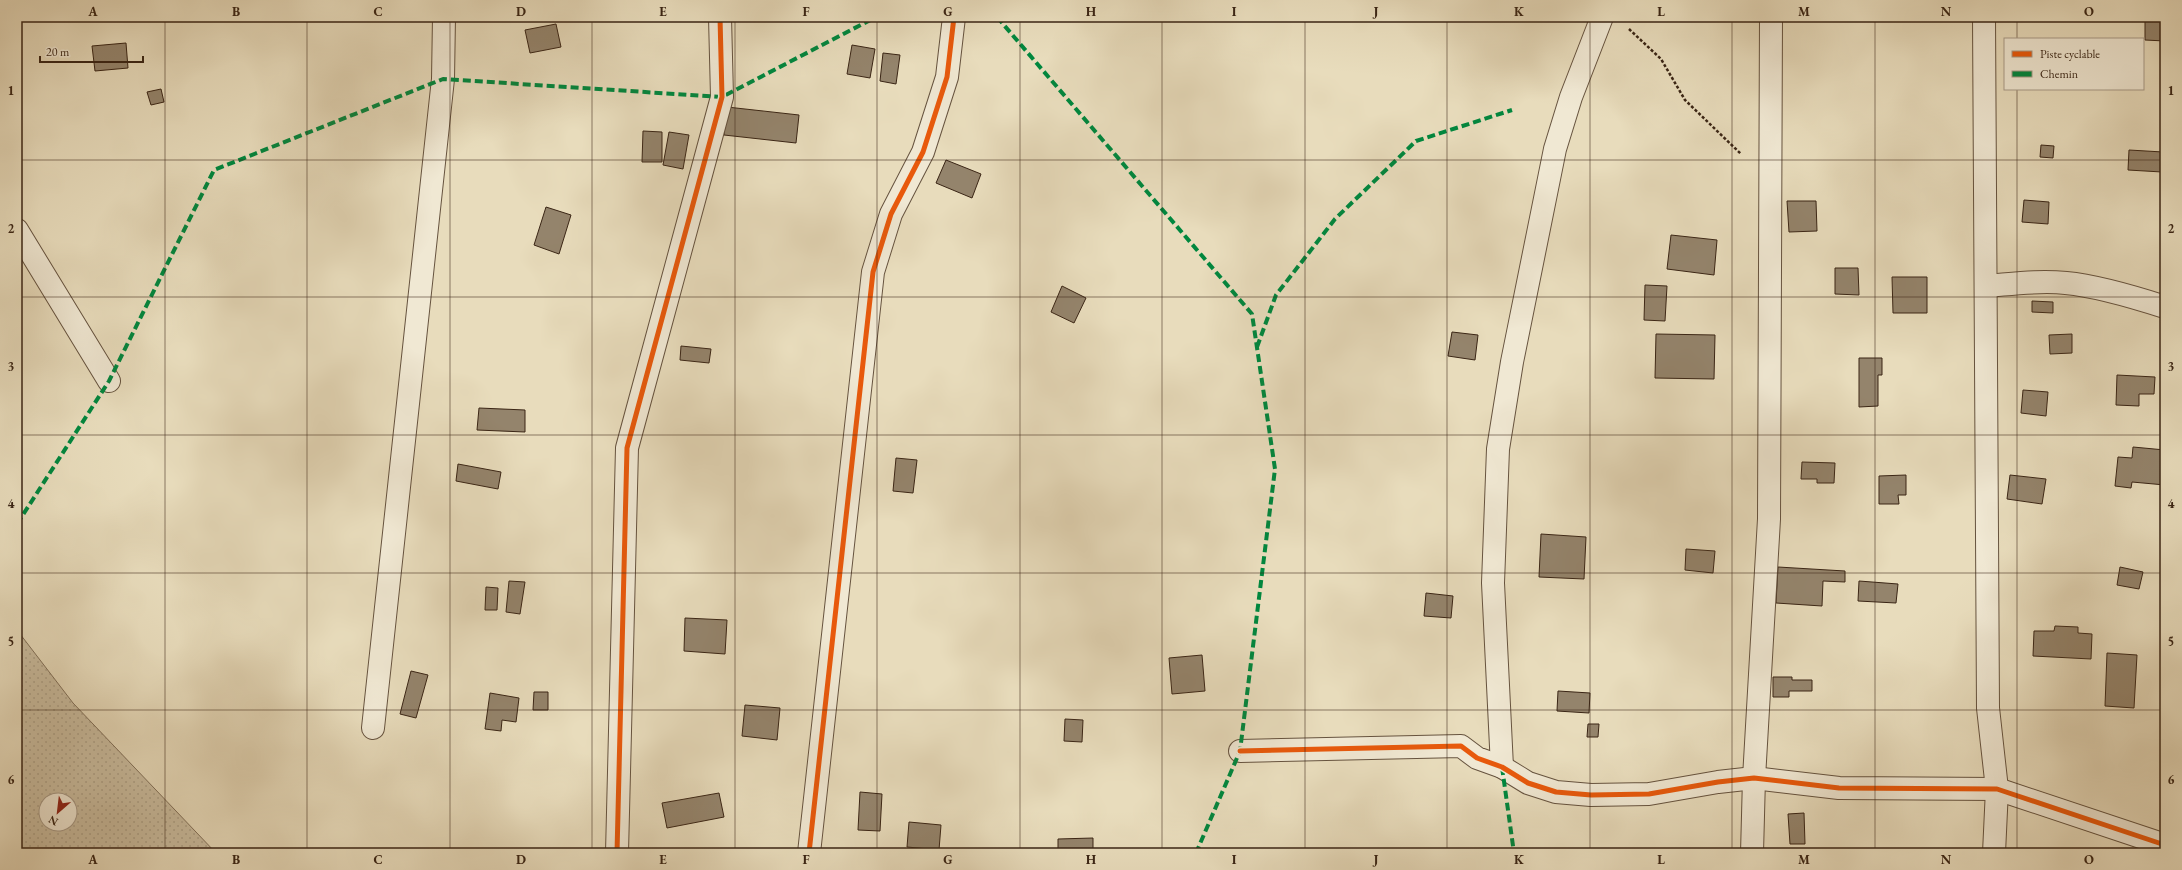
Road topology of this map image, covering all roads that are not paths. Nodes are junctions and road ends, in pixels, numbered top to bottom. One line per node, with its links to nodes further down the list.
1 (444, 17): 11 (street)
2 (720, 17): 17 (street)
3 (954, 17): 18 (street)
4 (1602, 17): 13 (street)
5 (1771, 17): 14 (street)
6 (1984, 17): 8 (street)
7 (17, 230): 10 (street)
8 (1986, 286): 9 (street); 15 (street)
9 (2165, 307)
10 (109, 381)
11 (373, 728)
12 (1240, 751): 13 (street)
13 (1502, 767): 14 (street)
14 (1754, 778): 15 (street); 19 (street)
15 (1998, 790): 16 (street); 20 (street)
16 (2165, 845)
17 (617, 853)
18 (809, 853)
19 (1752, 853)
20 (1994, 853)

